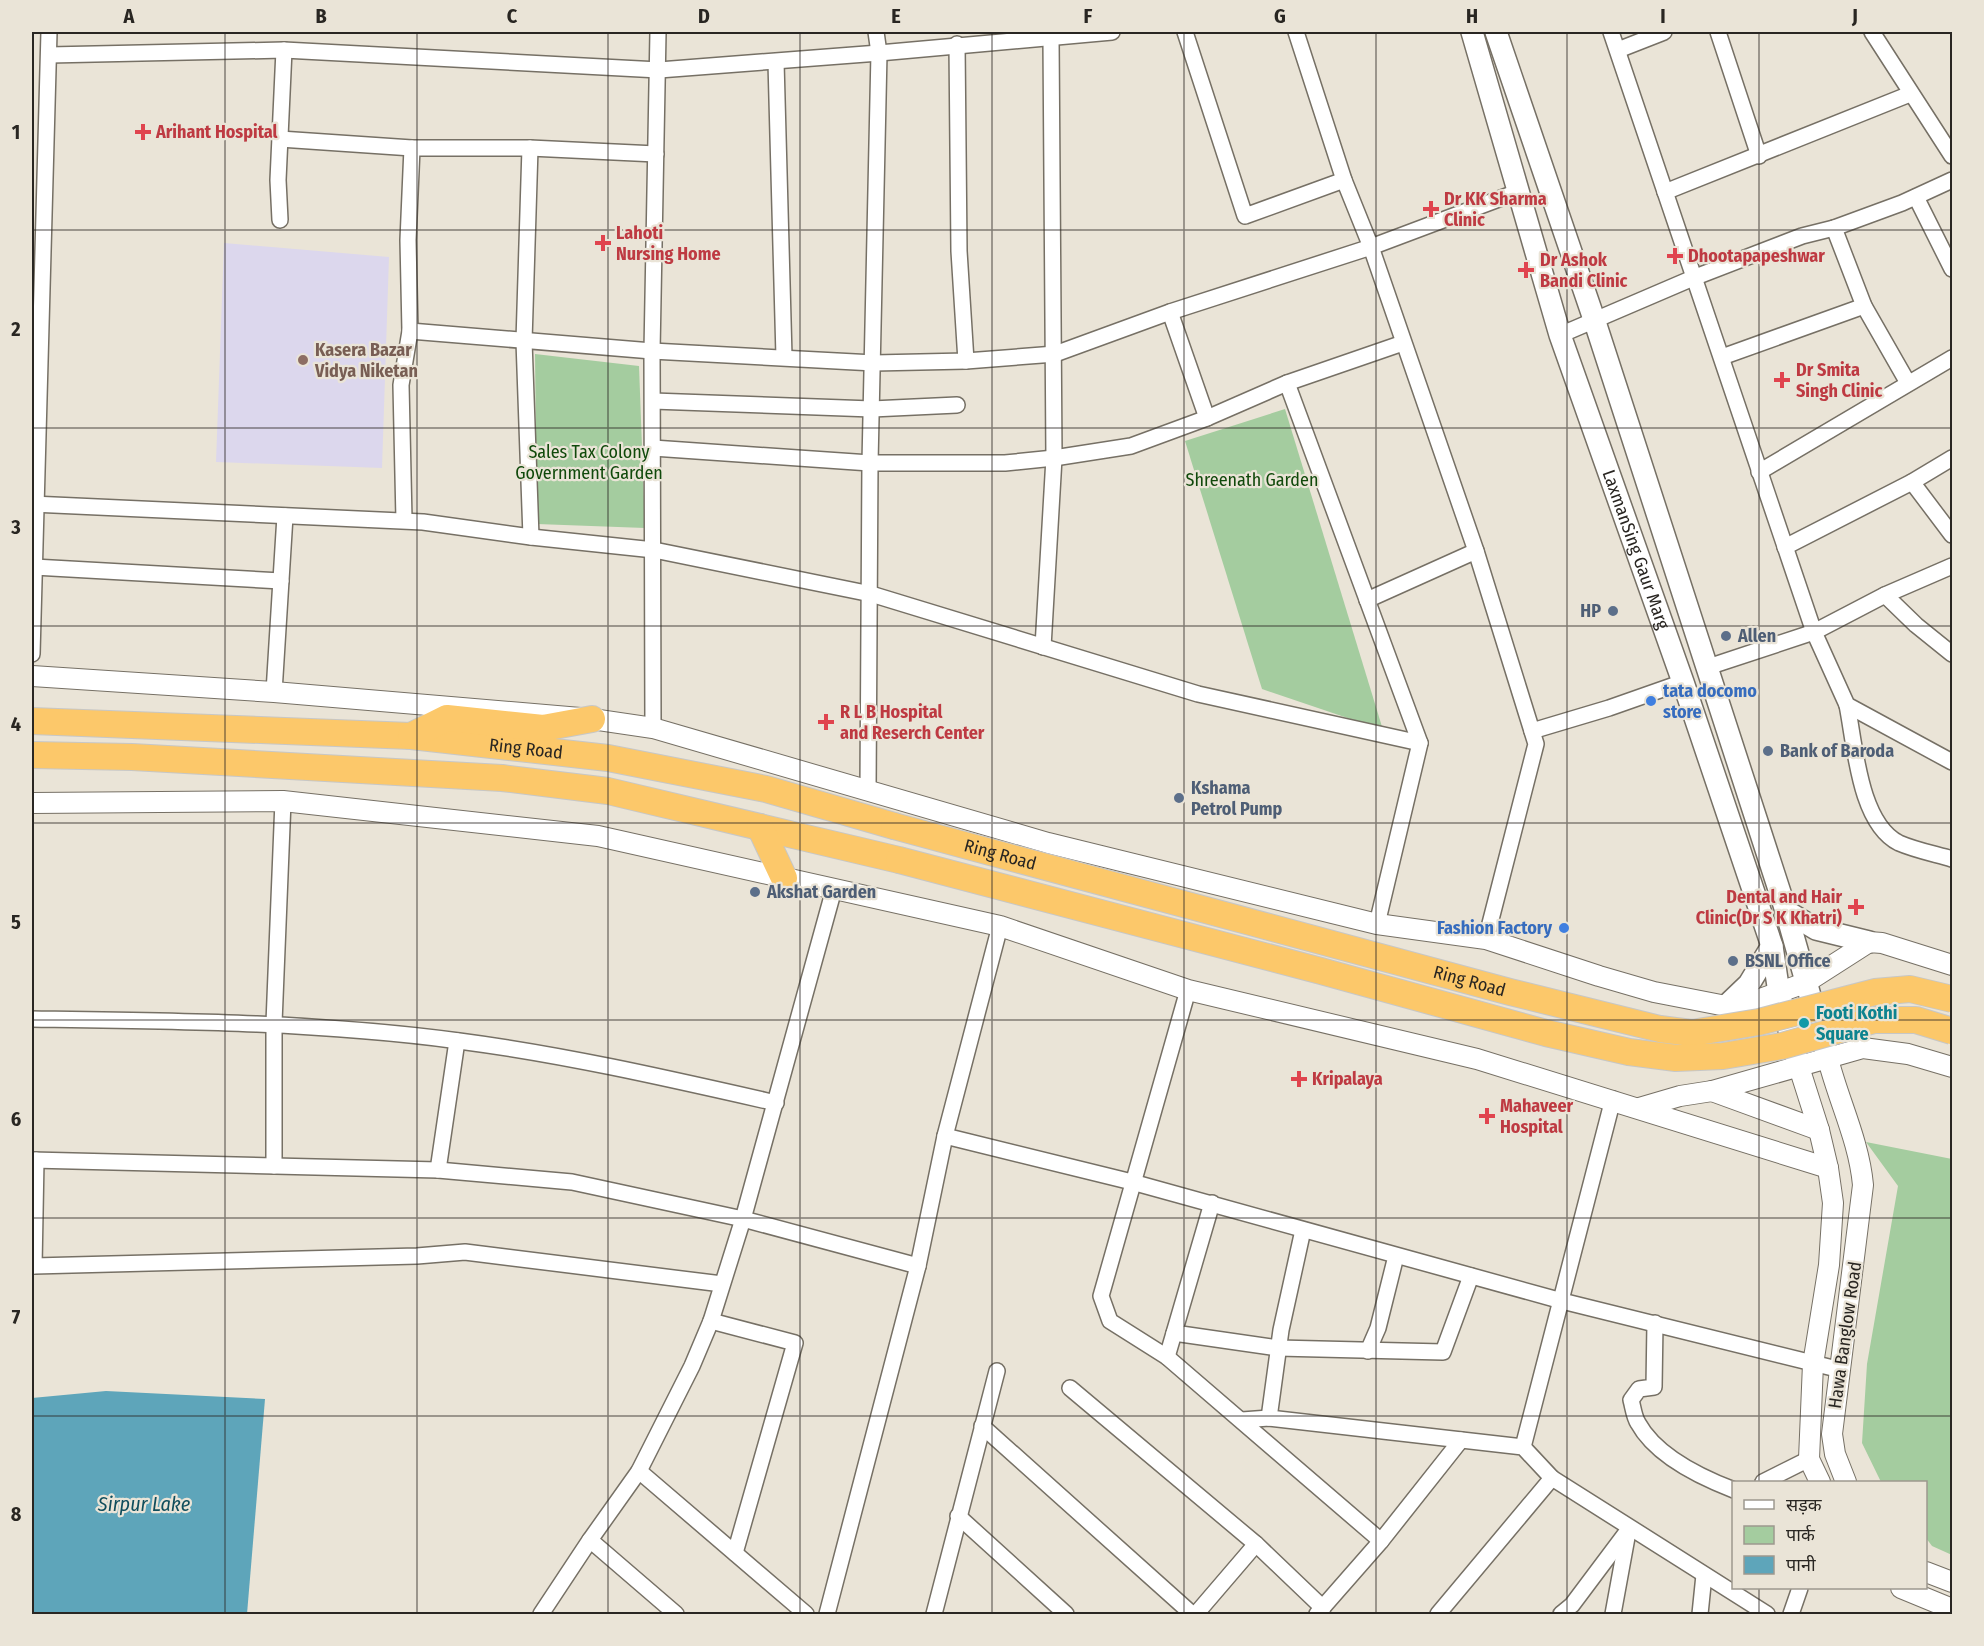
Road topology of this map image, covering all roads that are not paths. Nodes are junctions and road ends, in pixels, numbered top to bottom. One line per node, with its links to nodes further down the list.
1 (49, 32): 18 (street)
2 (658, 32): 20 (street)
3 (876, 32): 17 (street)
4 (1112, 32): 13 (street)
5 (1185, 32): 28 (street)
6 (1296, 32): 28 (street)
7 (1472, 32): 30 (main road, LaxmanSing Gaur Marg)
8 (1496, 32): 40 (main road, LaxmanSing Gaur Marg)
9 (1611, 32): 16 (street)
10 (1664, 32): 16 (street)
11 (1718, 32): 26 (street)
12 (1872, 32): 21 (street)
13 (1051, 38): 14 (street); 46 (street)
14 (957, 44): 17 (street); 50 (street)
15 (284, 50): 18 (street); 20 (street); 22 (street)
16 (1618, 50): 31 (street)
17 (879, 54): 19 (street); 51 (street)
18 (49, 55): 64 (street)
19 (776, 62): 20 (street); 47 (street)
20 (659, 70): 25 (street)
21 (1910, 94): 26 (street); 27 (street)
22 (280, 139): 23 (street); 33 (street)
23 (412, 148): 24 (street); 41 (street)
24 (530, 148): 25 (street); 43 (street)
25 (656, 154): 45 (street)
26 (1759, 156): 31 (street)
27 (1953, 156)
28 (1344, 180): 35 (street)
29 (1953, 180): 32 (street)
30 (1520, 191): 35 (street); 42 (main road, LaxmanSing Gaur Marg)
31 (1665, 192): 37 (street)
32 (1916, 197): 34 (street); 36 (street)
33 (280, 220)
34 (1834, 228): 37 (street); 38 (street)
35 (1371, 247): 39 (street); 44 (street)
36 (1953, 270)
37 (1693, 278): 40 (street); 48 (street)
38 (1864, 306): 48 (street); 53 (street)
39 (1170, 312): 46 (street); 57 (street)
40 (1594, 319): 42 (street); 82 (main road, LaxmanSing Gaur Marg)
41 (410, 331): 43 (street); 66 (street)
42 (1560, 335): 84 (main road, LaxmanSing Gaur Marg)
43 (524, 341): 45 (street); 68 (street)
44 (1403, 343): 52 (street); 71 (street)
45 (652, 351): 47 (street); 54 (street)
46 (1055, 354): 50 (street); 59 (street)
47 (784, 357): 51 (street)
48 (1722, 357): 62 (street)
49 (1953, 358): 53 (street)
50 (966, 361): 51 (street)
51 (874, 363): 56 (street)
52 (1287, 383): 57 (street); 77 (street)
53 (1908, 383): 62 (street)
54 (653, 401): 56 (street); 58 (street)
55 (957, 405): 56 (street)
56 (872, 409): 61 (street)
57 (1206, 418): 59 (street)
58 (653, 448): 61 (street); 70 (street)
59 (1054, 458): 61 (street); 79 (street)
60 (1953, 458): 63 (street)
61 (870, 463): 75 (street)
62 (1759, 472): 69 (street)
63 (1912, 482): 67 (street); 69 (street)
64 (33, 504): 65 (street); 73 (street)
65 (285, 516): 66 (street); 74 (street)
66 (404, 520): 68 (street)
67 (1953, 535)
68 (531, 537): 70 (street)
69 (1785, 547): 78 (street)
70 (654, 550): 75 (street); 89 (street)
71 (1476, 551): 77 (street); 90 (street)
72 (1953, 566): 76 (street)
73 (34, 567): 74 (street); 80 (street)
74 (281, 581): 85 (street)
75 (871, 594): 79 (street); 95 (street)
76 (1885, 595): 78 (street); 81 (street)
77 (1367, 600): 92 (street)
78 (1814, 632): 82 (street); 86 (street)
79 (1043, 647): 92 (street)
80 (32, 654)
81 (1953, 654)
82 (1706, 668): 102 (main road, LaxmanSing Gaur Marg)
83 (32, 676): 85 (street)
84 (1683, 682): 90 (street); 107 (main road, LaxmanSing Gaur Marg)
85 (274, 692): 87 (street)
86 (1847, 705): 94 (street); 99 (street)
87 (592, 719): 89 (street); 91 (highway)
88 (32, 721): 91 (highway, Ring Road)
89 (653, 728): 95 (street)
90 (1532, 730): 105 (street)
91 (411, 736): 112 (highway, Ring Road, bridge)
92 (1420, 743): 103 (street)
93 (32, 755): 98 (highway, Ring Road)
94 (1953, 762)
95 (868, 790): 103 (street)
96 (283, 801): 97 (street); 100 (street); 115 (street)
97 (32, 803)
98 (760, 827): 100 (highway); 116 (highway, Ring Road, bridge)
99 (1953, 859)
100 (784, 878): 101 (street)
101 (834, 889): 104 (street); 123 (street)
102 (1786, 911): 106 (main road); 109 (main road, LaxmanSing Gaur Marg)
103 (1377, 924): 105 (street)
104 (1000, 926): 110 (street); 126 (street)
105 (1486, 939): 113 (street)
106 (1869, 942): 108 (street); 109 (street)
107 (1772, 946): 111 (main road, LaxmanSing Gaur Marg); 113 (main road)
108 (1953, 965)
109 (1805, 983): 111 (street); 118 (main road, LaxmanSing Gaur Marg)
110 (1188, 990): 122 (street); 131 (street)
111 (1779, 993): 113 (street); 119 (main road, LaxmanSing Gaur Marg)
112 (1953, 999)
113 (1726, 1006)
114 (32, 1019): 115 (street)
115 (274, 1023): 117 (street); 128 (street)
116 (1953, 1030)
117 (457, 1041): 123 (street); 130 (street)
118 (1828, 1059): 119 (street); 120 (street); 148 (street, Hawa Banglow Road)
119 (1799, 1067): 121 (street); 125 (street, Hawa Banglow Road)
120 (1953, 1067)
121 (1713, 1091): 124 (street); 125 (street)
122 (1613, 1099): 124 (street); 140 (street)
123 (776, 1103): 133 (street)
124 (1640, 1108): 129 (street)
125 (1819, 1130): 129 (street, Hawa Banglow Road)
126 (945, 1136): 131 (street); 137 (street)
127 (34, 1160): 128 (street); 136 (street)
128 (274, 1166): 130 (street)
129 (1828, 1168): 147 (street, Hawa Banglow Road)
130 (438, 1170): 133 (street)
131 (1132, 1182): 132 (street); 146 (street)
132 (1212, 1203): 134 (street); 143 (street)
133 (743, 1220): 137 (street); 139 (street)
134 (1303, 1230): 135 (street); 144 (street)
135 (1396, 1256): 138 (street); 145 (street)
136 (33, 1266): 139 (street)
137 (918, 1266): 179 (street)
138 (1471, 1276): 140 (street); 145 (street)
139 (722, 1284): 141 (street)
140 (1562, 1301): 142 (street); 155 (street)
141 (711, 1321): 157 (street); 168 (street)
142 (1655, 1323): 147 (street); 162 (street)
143 (1174, 1333): 144 (street); 146 (street)
144 (1278, 1348): 145 (street); 151 (street)
145 (1368, 1351)
146 (1167, 1357): 152 (street)
147 (1813, 1364): 148 (street); 156 (street, Hawa Banglow Road)
148 (1841, 1370): 161 (street, Hawa Banglow Road)
149 (997, 1371): 153 (street)
150 (1070, 1388): 167 (street)
151 (1269, 1418): 152 (street); 154 (street)
152 (1242, 1420): 166 (street)
153 (982, 1426): 163 (street); 182 (street)
154 (1461, 1440): 155 (street); 166 (street)
155 (1523, 1447): 158 (street)
156 (1809, 1459): 159 (street); 160 (street, Hawa Banglow Road)
157 (639, 1471): 165 (street); 168 (street)
158 (1552, 1478): 164 (street); 183 (street)
159 (1765, 1481)
160 (1820, 1481)
161 (1845, 1481)
162 (1732, 1489)
163 (958, 1516): 180 (street); 181 (street)
164 (1629, 1529): 170 (street); 184 (street); 185 (street)
165 (590, 1540): 176 (street); 177 (street)
166 (1381, 1541): 175 (street)
167 (1256, 1544): 175 (street); 182 (street)
168 (735, 1553): 178 (street)
169 (1927, 1572): 171 (street)
170 (1704, 1575): 186 (street); 187 (street)
171 (1953, 1582)
172 (1799, 1589): 188 (street)
173 (1906, 1589): 174 (street)
174 (1953, 1609)
175 (1320, 1611)
176 (542, 1614)
177 (676, 1614)
178 (806, 1614)
179 (826, 1614)
180 (934, 1614)
181 (1066, 1614)
182 (1194, 1614)
183 (1438, 1614)
184 (1561, 1614)
185 (1613, 1614)
186 (1700, 1614)
187 (1767, 1614)
188 (1791, 1614)

